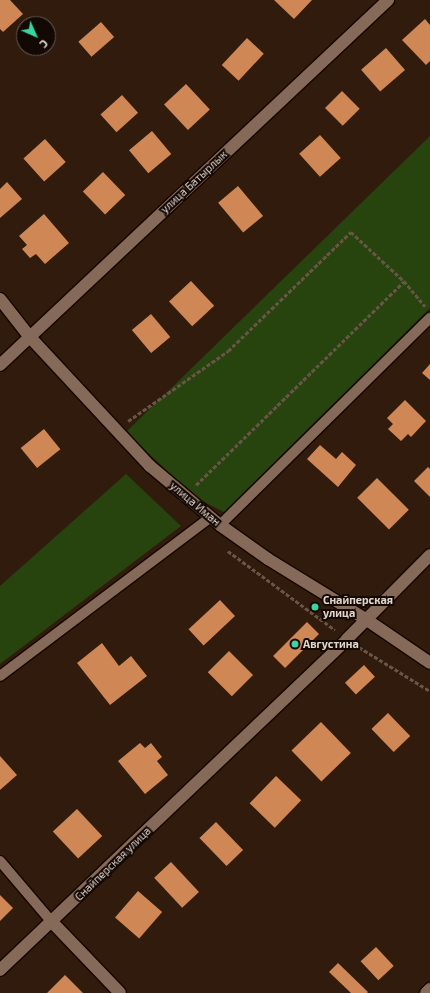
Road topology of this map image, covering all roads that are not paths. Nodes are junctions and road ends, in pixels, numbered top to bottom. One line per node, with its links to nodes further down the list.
1 (388, 0): 4 (street, улица Батырлык)
2 (0, 299): 4 (street, улица Иман)
3 (430, 318): 7 (lane)
4 (29, 336): 5 (street, улица Батырлык); 6 (street, улица Иман)
5 (0, 365)
6 (211, 517): 7 (street, улица Иман); 11 (lane)
7 (220, 525): 9 (street, улица Иман)
8 (430, 555): 9 (street, Снайперская улица)
9 (367, 620): 10 (street, улица Иман); 13 (street, Снайперская улица)
10 (430, 663)
11 (0, 676)
12 (0, 861): 13 (lane)
13 (52, 922): 14 (street, Снайперская улица); 16 (street)
14 (0, 970)
15 (430, 989): 17 (street)
16 (120, 993)
17 (426, 993)

